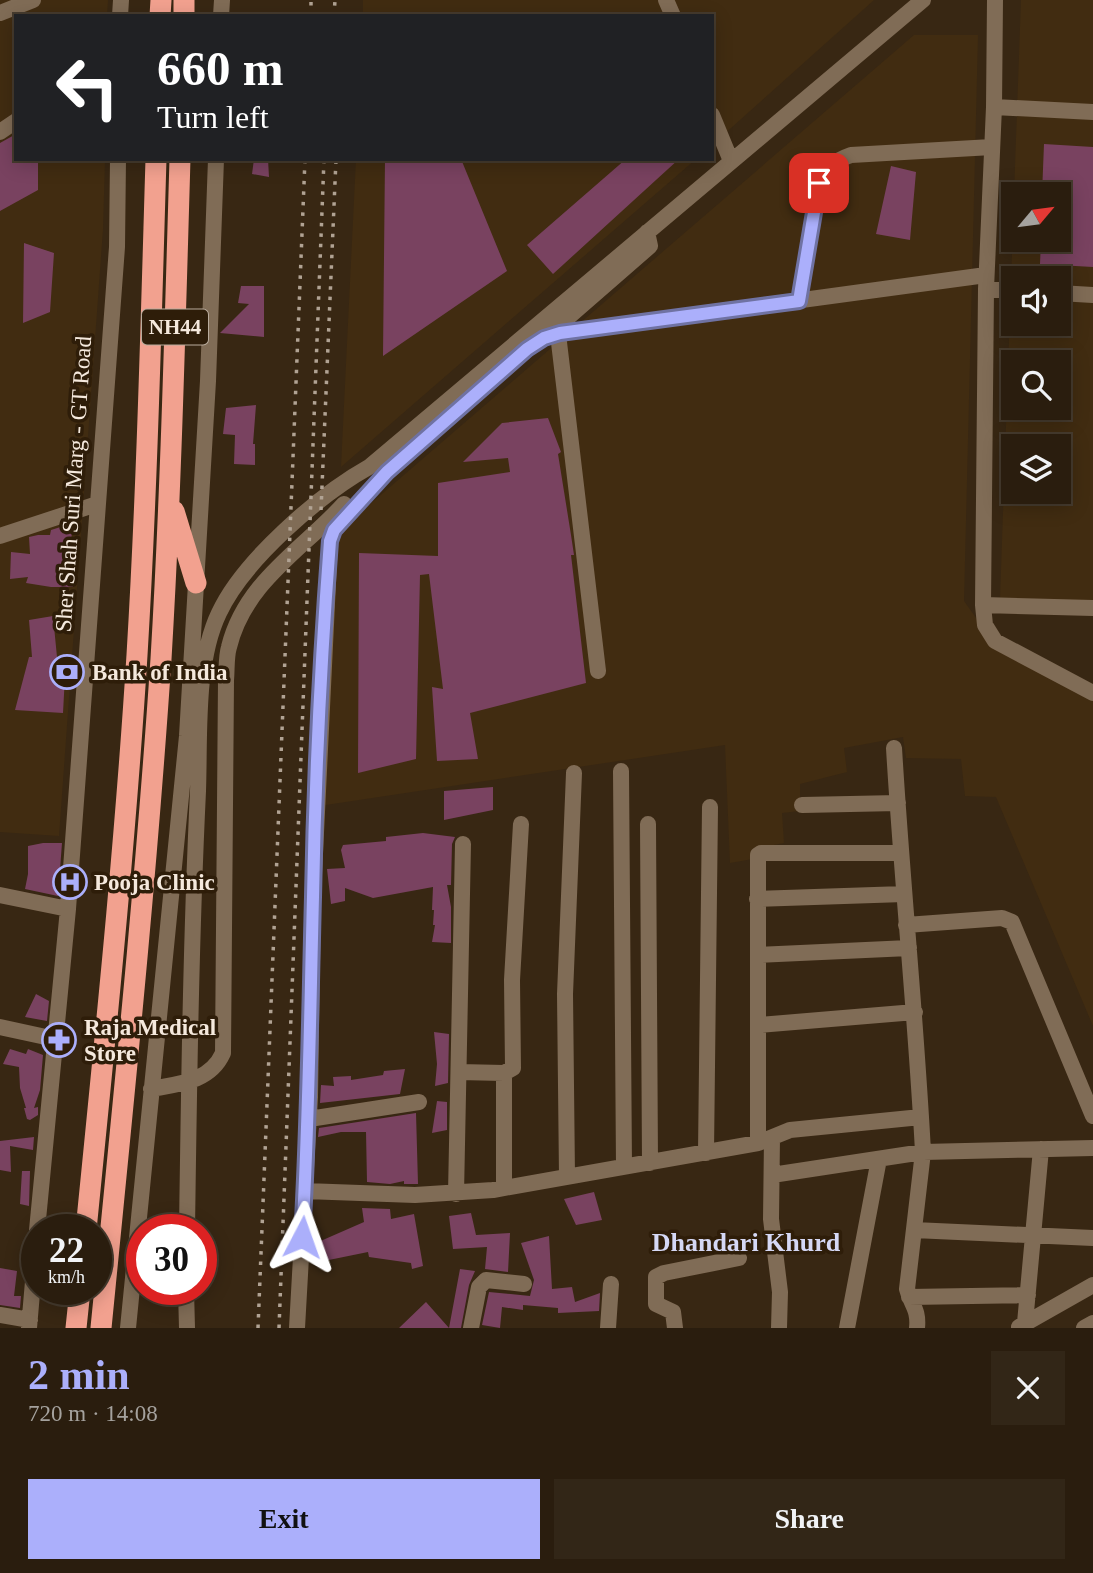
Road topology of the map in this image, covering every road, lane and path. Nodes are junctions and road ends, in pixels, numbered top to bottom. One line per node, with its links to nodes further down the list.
1 (33, 0): 4 (street)
2 (923, 0): 13 (street)
3 (995, 0): 5 (street)
4 (0, 13)
5 (994, 107): 6 (street); 8 (street)
6 (1093, 112)
7 (714, 120): 13 (street)
8 (992, 147): 15 (street); 19 (street)
9 (118, 161): 23 (street, Sher Shah Suri Marg - GT Road)
10 (156, 161): 72 (highway, NH44)
11 (180, 161): 22 (highway, NH44)
12 (216, 161): 25 (street)
13 (731, 161): 14 (street)
14 (647, 232): 20 (street); 21 (street)
15 (986, 282): 16 (street); 19 (street); 26 (street)
16 (1001, 287)
17 (1071, 294): 18 (street)
18 (1093, 295)
19 (799, 301): 20 (street)
20 (551, 336): 28 (street); 57 (street)
21 (369, 467): 53 (street); 73 (street)
22 (169, 495): 25 (highway); 91 (highway, NH44)
23 (97, 505): 24 (street); 43 (street, Sher Shah Suri Marg - GT Road)
24 (0, 536)
25 (196, 583): 53 (street)
26 (982, 605): 27 (street); 29 (street)
27 (1093, 608)
28 (598, 671)
29 (1093, 693)
30 (894, 748): 33 (street)
31 (621, 771): 65 (street)
32 (574, 773): 67 (street)
33 (898, 803): 34 (street); 39 (street)
34 (802, 805)
35 (710, 807): 62 (street)
36 (521, 824): 52 (street)
37 (648, 824): 64 (street)
38 (463, 844): 51 (street)
39 (901, 853): 40 (street); 42 (street)
40 (904, 894): 42 (street); 44 (street)
41 (0, 895): 43 (street)
42 (757, 899): 46 (street)
43 (68, 909): 50 (street, Sher Shah Suri Marg - GT Road)
44 (906, 925): 45 (street); 55 (street)
45 (909, 948): 46 (street); 47 (street)
46 (758, 955): 48 (street)
47 (915, 1012): 48 (street); 56 (street)
48 (760, 1025): 58 (street)
49 (0, 1027): 50 (street)
50 (55, 1040): 71 (street, Sher Shah Suri Marg - GT Road)
51 (459, 1072): 52 (street); 70 (street)
52 (504, 1073): 68 (street)
53 (151, 1089): 92 (street)
54 (419, 1102): 57 (street)
55 (1093, 1116)
56 (921, 1117): 58 (street); 61 (street)
57 (309, 1119): 69 (street)
58 (765, 1141): 62 (street); 66 (street)
59 (1093, 1148): 60 (street)
60 (1041, 1149): 61 (street); 75 (street)
61 (923, 1152): 63 (street); 74 (street)
62 (706, 1153): 64 (street)
63 (879, 1159): 66 (street); 99 (street)
64 (650, 1163): 65 (street)
65 (624, 1167): 67 (street)
66 (772, 1175): 98 (street)
67 (567, 1176): 68 (street)
68 (504, 1188): 70 (street)
69 (305, 1191): 70 (street); 94 (street)
70 (456, 1194)
71 (39, 1214)
72 (88, 1214)
73 (187, 1214)
74 (914, 1230): 75 (street); 82 (street)
75 (1032, 1235): 76 (street); 81 (street)
76 (1093, 1237)
77 (738, 1258): 97 (street)
78 (524, 1284): 95 (street)
79 (611, 1284): 96 (street)
80 (1093, 1285): 89 (street)
81 (1028, 1295): 82 (street); 89 (street)
82 (909, 1297): 100 (street)
83 (31, 1305): 88 (street, Sher Shah Suri Marg - GT Road)
84 (78, 1305): 90 (highway)
85 (186, 1305): 93 (street)
86 (0, 1315): 88 (street)
87 (1093, 1323): 101 (street)
88 (30, 1324)
89 (1021, 1326)
90 (76, 1328)
91 (101, 1328)
92 (128, 1328)
93 (187, 1328)
94 (296, 1328)
95 (471, 1328)
96 (608, 1328)
97 (675, 1328)
98 (779, 1328)
99 (847, 1328)
100 (917, 1328)
101 (1084, 1328)

